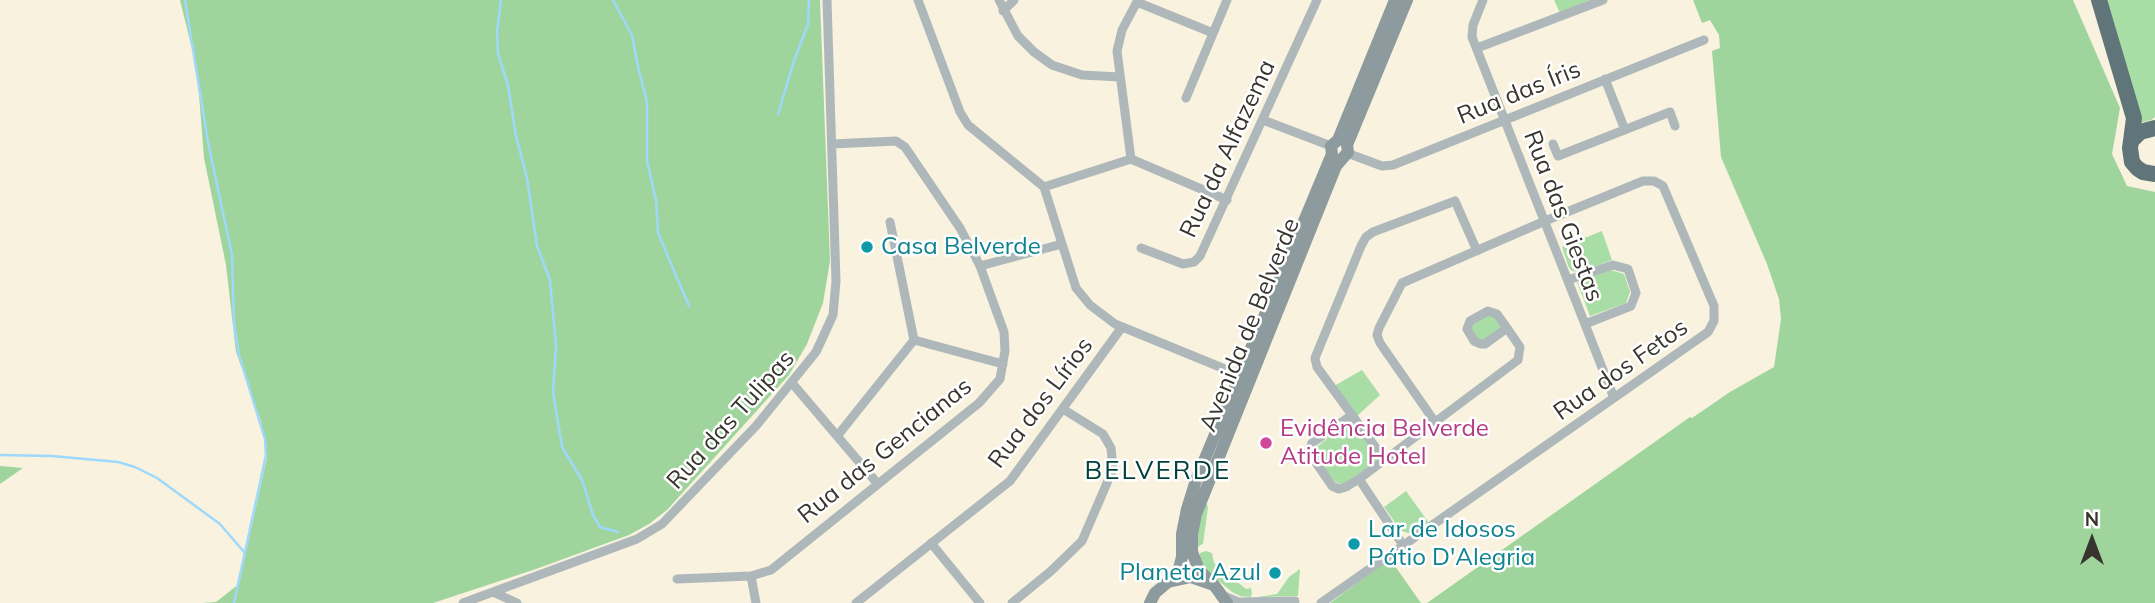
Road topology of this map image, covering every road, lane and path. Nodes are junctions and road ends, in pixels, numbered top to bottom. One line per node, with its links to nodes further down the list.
1 (827, 0): 26 (street, Rua das Tulipas)
2 (918, 0): 31 (street)
3 (999, 0): 13 (street)
4 (1014, 0): 13 (street)
5 (1227, 0): 14 (street)
6 (1317, 0): 20 (street, Rua da Alfazema)
7 (1395, 0): 28 (main road, Avenida de Belverde)
8 (1407, 0): 28 (main road, Avenida de Belverde)
9 (1483, 0): 16 (street)
10 (1604, 0): 16 (street)
11 (2099, 0): 25 (highway)
12 (1138, 1): 14 (street); 17 (street)
13 (1003, 11): 17 (street)
14 (1213, 33): 19 (street)
15 (1704, 40): 18 (street, Rua das Íris)
16 (1476, 48): 21 (street, Rua das Giestas)
17 (1120, 77): 29 (street)
18 (1605, 79): 21 (street, Rua das Íris); 24 (street)
19 (1186, 98)
20 (1263, 120): 28 (street, Rua das Íris); 32 (street, Rua da Alfazema)
21 (1505, 120): 28 (street, Rua das Íris); 33 (street, Rua das Giestas)
22 (1675, 126): 24 (street)
23 (2154, 127): 25 (highway)
24 (1625, 130): 27 (street)
25 (2132, 141): 30 (highway)
26 (832, 144): 38 (street, Rua das Gencianas); 46 (street, Rua das Tulipas)
27 (1553, 144)
28 (1340, 149): 45 (main road, Avenida de Belverde)
29 (1131, 159): 31 (street); 32 (street)
30 (2155, 174)
31 (1044, 187): 35 (street)
32 (1227, 200): 36 (street, Rua da Alfazema)
33 (1545, 221): 37 (street); 39 (street, Rua das Giestas); 47 (street, Rua dos Fetos)
34 (890, 222): 43 (street)
35 (1062, 244): 38 (street); 41 (street)
36 (1141, 248)
37 (1477, 251): 49 (street); 50 (street)
38 (980, 266): 44 (street, Rua das Gencianas)
39 (1568, 280): 40 (street, Rua das Giestas); 40 (street)
40 (1585, 324): 47 (street, Rua das Giestas)
41 (1122, 327): 45 (street); 48 (street, Rua dos Lírios)
42 (1507, 328): 50 (street)
43 (914, 340): 44 (street); 51 (street)
44 (1003, 364): 54 (street, Rua das Gencianas)
45 (1245, 378): 59 (main road, Avenida de Belverde); 60 (main road, Avenida de Belverde)
46 (792, 383): 51 (street); 61 (street, Rua das Tulipas)
47 (1614, 398): 56 (street, Rua dos Fetos)
48 (1063, 409): 55 (street, Rua dos Lírios); 69 (street)
49 (1352, 415): 52 (street); 53 (street)
50 (1435, 422): 52 (street)
51 (838, 435): 54 (street)
52 (1384, 459): 53 (street)
53 (1359, 479): 56 (street)
54 (877, 483): 57 (street, Rua das Gencianas)
55 (931, 543): 67 (street, Rua dos Lírios); 68 (street)
56 (1403, 545): 71 (street, Rua dos Fetos)
57 (751, 576): 58 (street, Rua das Gencianas); 66 (street)
58 (677, 579)
59 (1168, 582): 60 (main road); 70 (main road, Avenida de Belverde)
60 (1214, 585): 62 (main road, Avenida de Belverde)
61 (493, 592): 64 (street, Rua das Tulipas); 65 (street)
62 (1226, 600): 63 (street)
63 (1295, 600)
64 (463, 603)
65 (517, 603)
66 (756, 603)
67 (856, 603)
68 (980, 603)
69 (1012, 603)
70 (1150, 603)
71 (1321, 603)

